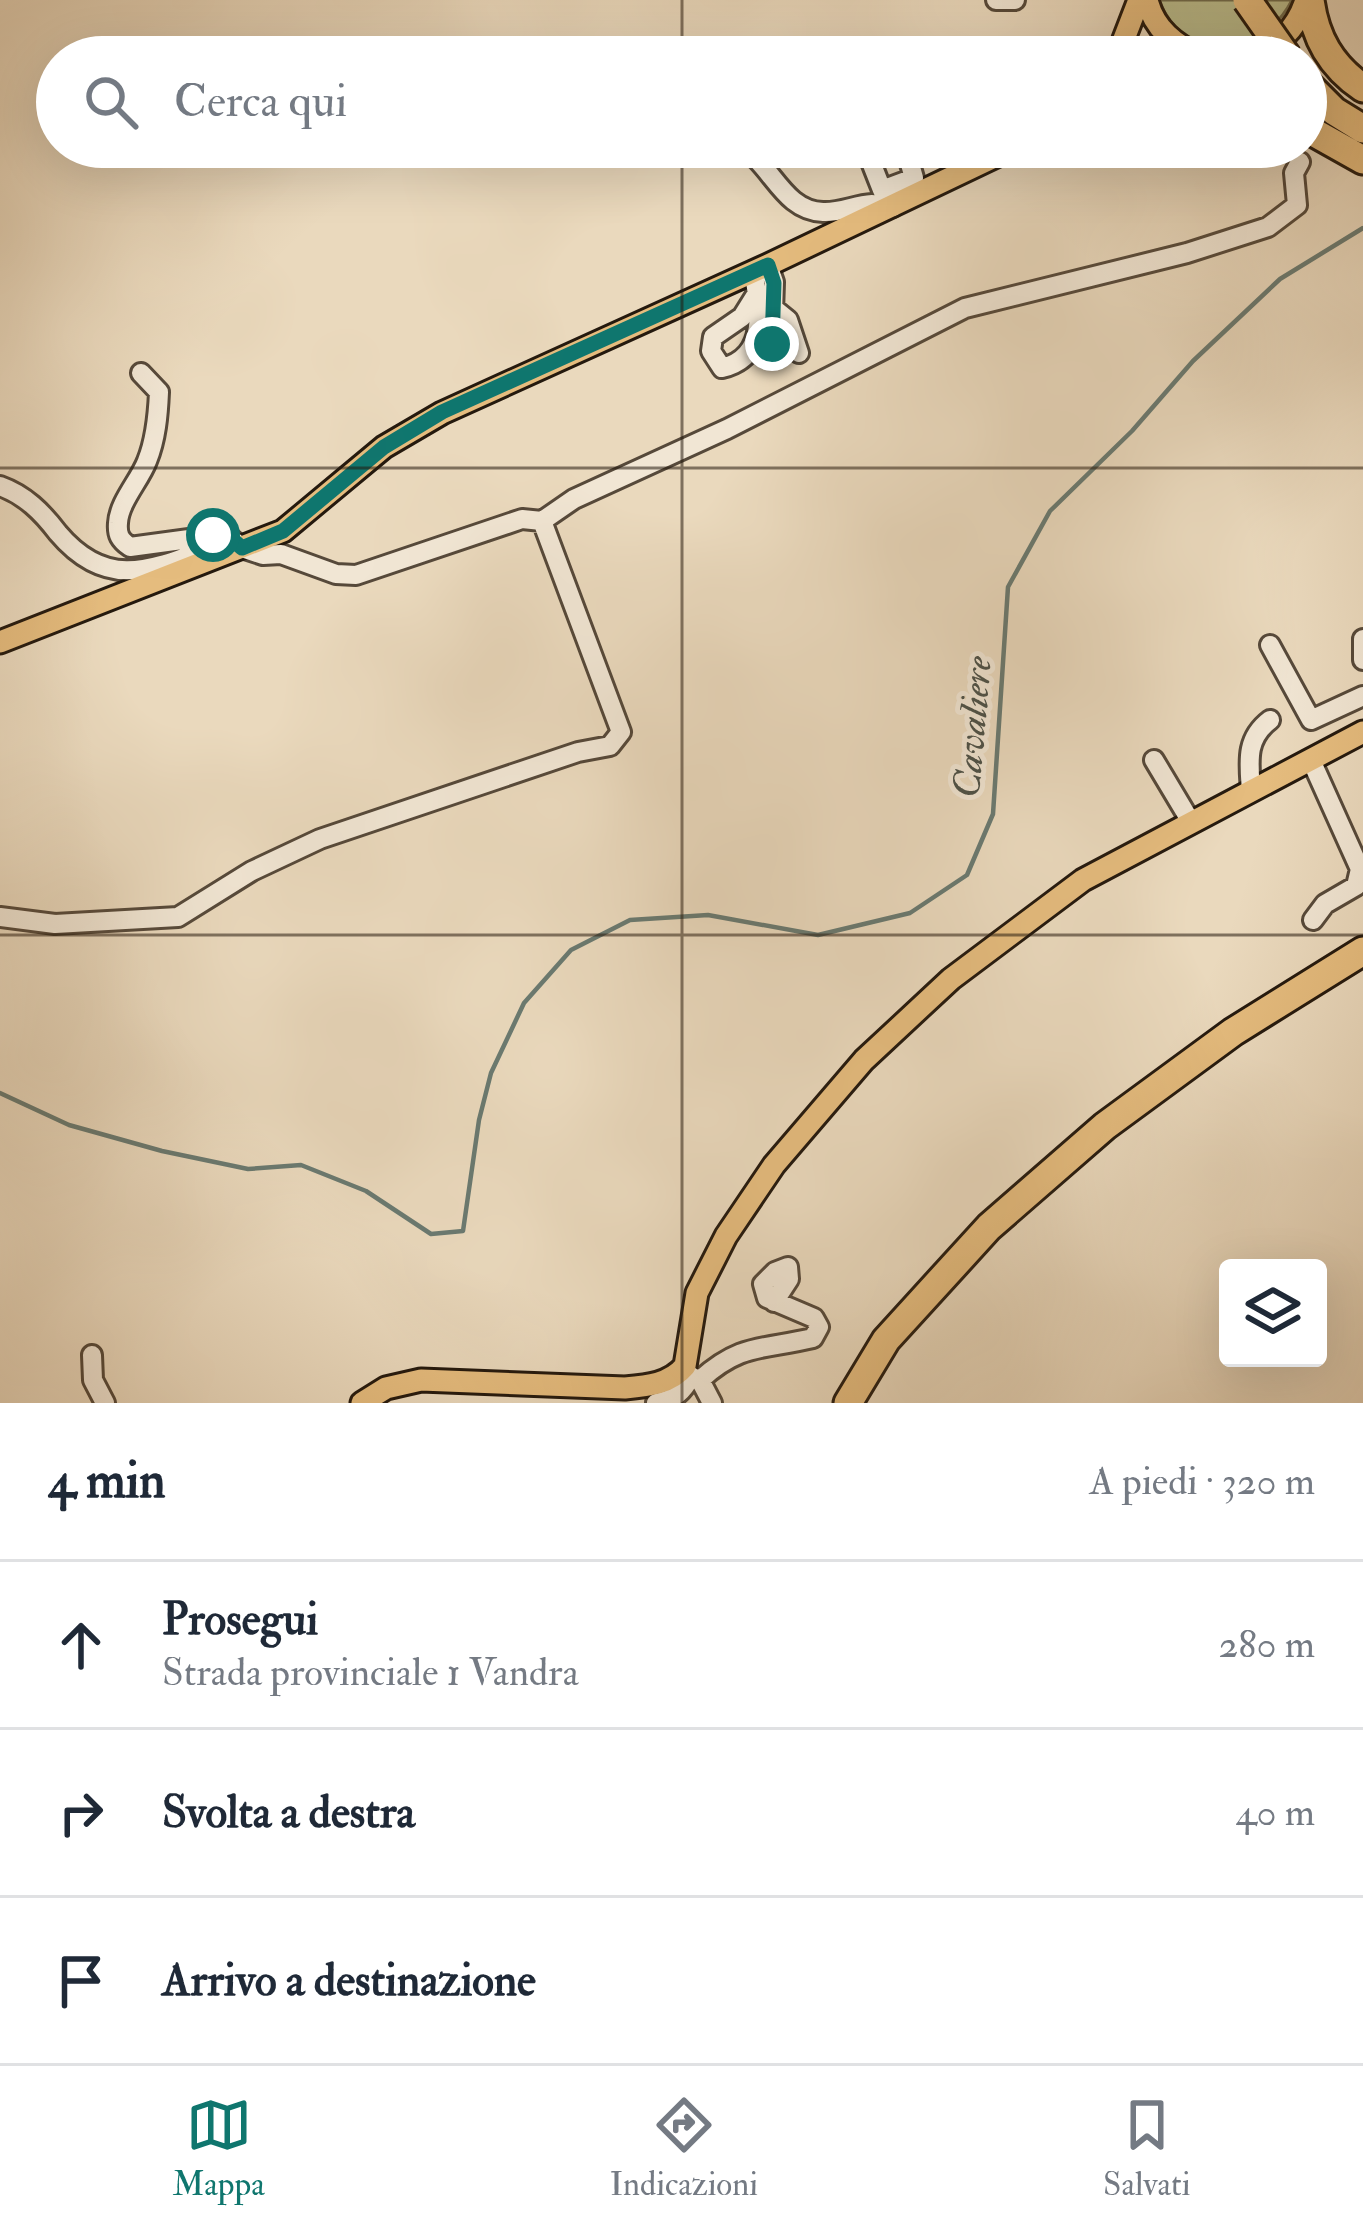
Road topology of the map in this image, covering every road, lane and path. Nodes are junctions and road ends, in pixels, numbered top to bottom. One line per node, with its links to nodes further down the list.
1 (996, 0): 2 (street)
2 (1015, 0)
3 (1143, 0): 6 (main road); 7 (main road)
4 (1247, 0): 8 (highway, bridge)
5 (1310, 8): 9 (main road)
6 (1127, 36)
7 (1168, 36)
8 (1272, 36)
9 (1286, 36)
10 (1327, 52): 11 (highway)
11 (1363, 88)
12 (1327, 104): 13 (highway)
13 (1363, 129)
14 (1327, 140): 15 (highway)
15 (1363, 160)
16 (766, 168): 21 (street)
17 (873, 168): 21 (street)
18 (911, 168): 21 (street)
19 (966, 168): 21 (main road)
20 (1297, 168): 29 (street)
21 (885, 203): 22 (main road)
22 (763, 278): 23 (street); 24 (street); 30 (main road)
23 (792, 295)
24 (772, 307): 25 (street); 26 (street)
25 (772, 344)
26 (799, 353)
27 (141, 373): 30 (street)
28 (0, 486): 30 (street)
29 (542, 521): 30 (street); 42 (street)
30 (238, 544): 32 (main road)
31 (1363, 639): 34 (street)
32 (0, 642)
33 (1270, 645): 35 (street)
34 (1363, 660)
35 (1363, 695)
36 (1270, 719): 40 (street)
37 (1363, 732): 39 (main road)
38 (1154, 760): 41 (street)
39 (1311, 760): 40 (main road); 43 (street)
40 (1251, 791): 41 (main road)
41 (1191, 822): 47 (main road)
42 (0, 917)
43 (1312, 920)
44 (1363, 951): 52 (highway)
45 (774, 1302): 47 (street)
46 (92, 1355): 48 (street)
47 (690, 1376): 49 (main road); 50 (street); 51 (street)
48 (104, 1403)
49 (362, 1403)
50 (656, 1403)
51 (712, 1403)
52 (848, 1403)

